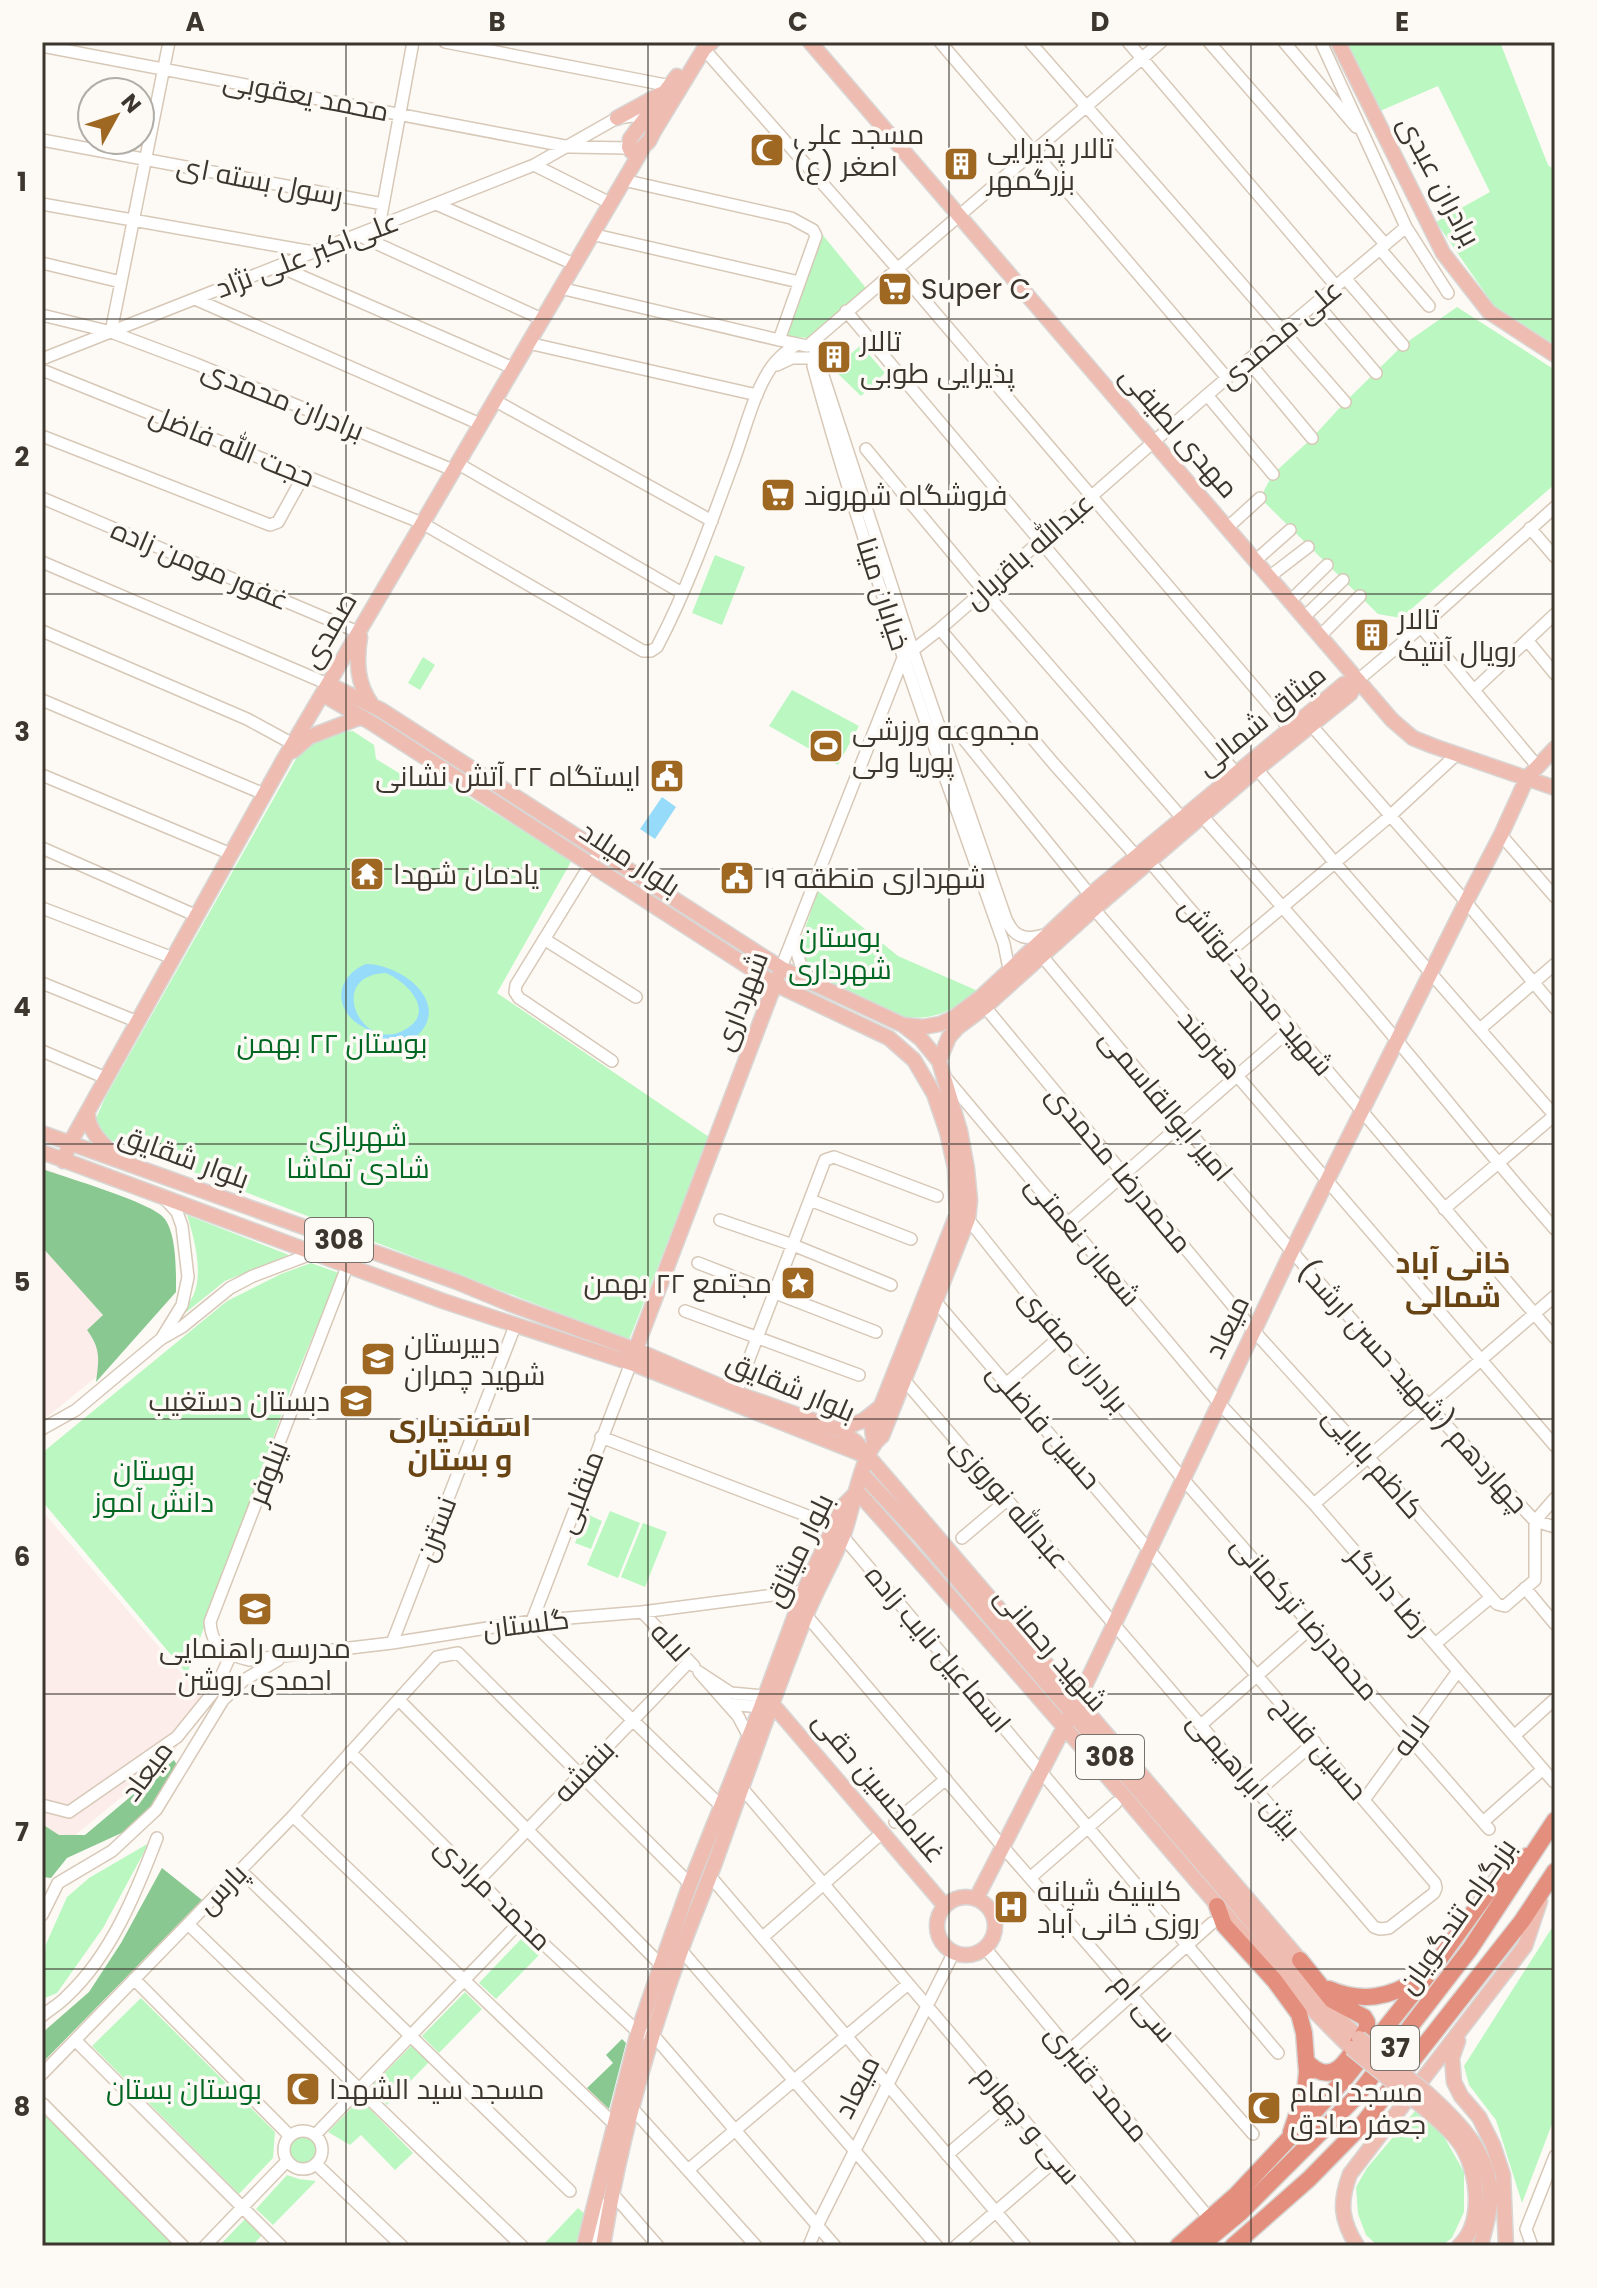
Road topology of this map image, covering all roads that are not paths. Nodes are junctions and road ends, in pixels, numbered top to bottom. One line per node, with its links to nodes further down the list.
1 (169, 42): 16 (street)
2 (413, 42): 19 (street)
3 (445, 42): 17 (street)
4 (810, 42): 34 (main road, مهدی لطیفی)
5 (940, 42): 26 (street)
6 (1030, 42): 18 (street)
7 (1128, 42): 15 (street)
8 (1161, 42): 15 (street)
9 (1209, 42): 40 (street)
10 (1284, 42): 22 (street)
11 (1321, 42): 22 (street)
12 (1338, 42): 63 (main road, برادران عبدی)
13 (705, 44): 17 (main road); 45 (street)
14 (42, 46): 16 (street, محمد یعقوبی)
15 (1142, 58): 18 (street); 48 (street)
16 (163, 69): 19 (street, محمد یعقوبی); 27 (street)
17 (673, 88): 20 (main road); 21 (main road)
18 (1087, 108): 26 (street); 57 (street)
19 (400, 114): 24 (street, محمد یعقوبی); 32 (street)
20 (617, 118): 21 (street); 24 (street, علی‌اکبر علی نژاد)
21 (647, 127): 25 (main road)
22 (1365, 137): 37 (street)
23 (42, 140): 27 (street, رسول بسته ای)
24 (570, 147): 25 (street, علی‌اکبر علی نژاد); 28 (street, علی‌اکبر علی نژاد)
25 (636, 148): 29 (main road)
26 (1034, 153): 34 (street); 70 (street)
27 (145, 160): 32 (street, رسول بسته ای); 35 (street)
28 (534, 165): 30 (street); 33 (street, علی‌اکبر علی نژاد)
29 (626, 175): 30 (main road, صمدی); 47 (street)
30 (610, 203): 38 (main road, صمدی)
31 (42, 204): 35 (street)
32 (383, 204): 36 (street)
33 (436, 204): 36 (street, علی‌اکبر علی نژاد); 43 (street)
34 (959, 216): 45 (street); 78 (main road, مهدی لطیفی)
35 (133, 220): 41 (street); 46 (street)
36 (379, 227): 39 (street, علی‌اکبر علی نژاد)
37 (1406, 227): 40 (street, علی محمدی); 50 (street)
38 (591, 234): 43 (main road, صمدی); 47 (street)
39 (358, 235): 41 (street, علی‌اکبر علی نژاد); 56 (street)
40 (1382, 247): 48 (street, علی محمدی); 53 (street)
41 (314, 252): 44 (street, علی‌اکبر علی نژاد)
42 (42, 263): 46 (street)
43 (574, 264): 49 (main road, صمدی)
44 (278, 266): 51 (street, علی‌اکبر علی نژاد); 66 (street)
45 (897, 268): 54 (street); 83 (street)
46 (121, 282): 58 (street)
47 (799, 282): 59 (street)
48 (1341, 282): 52 (street, علی محمدی); 61 (street)
49 (560, 288): 56 (main road, صمدی); 59 (street)
50 (1448, 293)
51 (195, 299): 58 (street, علی‌اکبر علی نژاد); 75 (street)
52 (1316, 303): 57 (street, علی محمدی); 69 (street)
53 (1429, 306)
54 (846, 311): 62 (street); 92 (street)
55 (42, 315): 58 (street, برادران محمدی)
56 (542, 319): 60 (main road, صمدی)
57 (1283, 331): 65 (street, علی محمدی); 74 (street)
58 (111, 332): 64 (street, علی‌اکبر علی نژاد); 80 (street, برادران محمدی)
59 (779, 340): 62 (street)
60 (528, 343): 66 (main road, صمدی); 71 (street)
61 (1403, 345)
62 (806, 348): 68 (street); 68 (street); 112 (street, خیابان مینا)
63 (1555, 355)
64 (42, 359)
65 (1248, 361): 70 (street, علی محمدی); 77 (street)
66 (513, 368): 73 (main road, صمدی)
67 (42, 370): 82 (street, حجت الله فاضل)
68 (770, 370): 71 (street)
69 (1376, 373)
70 (1227, 378): 72 (street, علی محمدی)
71 (757, 395): 87 (street)
72 (1207, 395): 78 (street, علی محمدی); 81 (street)
73 (494, 400): 75 (main road, صمدی); 87 (street)
74 (1345, 402)
75 (480, 424): 80 (main road, صمدی)
76 (42, 436): 82 (street)
77 (1312, 438)
78 (1154, 442): 83 (street, عبدالله باقریان); 89 (main road, مهدی لطیفی)
79 (866, 449): 100 (street)
80 (455, 466): 88 (main road, صمدی); 101 (street, برادران محمدی)
81 (1273, 474)
82 (304, 475): 88 (street, حجت الله فاضل)
83 (1091, 497): 92 (street, عبدالله باقریان); 121 (street)
84 (42, 498): 107 (street, غفور مومن زاده)
85 (1260, 498): 89 (street)
86 (1555, 507): 90 (street)
87 (712, 521): 101 (street)
88 (422, 523): 101 (street, حجت الله فاضل); 107 (main road, صمدی)
89 (1227, 528): 95 (main road, مهدی لطیفی)
90 (1530, 528): 94 (street); 106 (street)
91 (1290, 530): 95 (street)
92 (1039, 542): 100 (street, عبدالله باقریان); 129 (street)
93 (1308, 547): 98 (street)
94 (1555, 557)
95 (1255, 561): 98 (main road, مهدی لطیفی)
96 (42, 562): 115 (street)
97 (1327, 565): 103 (street)
98 (1269, 577): 103 (main road, مهدی لطیفی)
99 (1343, 580): 105 (street)
100 (984, 591): 108 (street, عبدالله باقریان); 137 (street)
101 (682, 593)
102 (1360, 596): 110 (street)
103 (1290, 601): 105 (main road, مهدی لطیفی)
104 (1555, 614): 111 (street)
105 (1304, 617): 110 (main road, مهدی لطیفی)
106 (1421, 627): 114 (street); 116 (street)
107 (360, 629): 115 (main road, صمدی); 118 (main road)
108 (940, 629): 112 (street, عبدالله باقریان); 142 (street, شهید محمد نوتاش)
109 (42, 631): 123 (street)
110 (1320, 636): 114 (main road, مهدی لطیفی)
111 (1527, 640): 113 (street); 116 (street)
112 (908, 654): 151 (street, خیابان مینا); 152 (street, شهرداری); 160 (street, خیابان مینا)
113 (1555, 674)
114 (1358, 680): 120 (main road, میثاق شمالی); 121 (main road, میثاق شمالی); 125 (main road, مهدی لطیفی)
115 (325, 689): 118 (main road, بلوار میلاد); 119 (main road, بلوار میلاد); 123 (main road, صمدی)
116 (1474, 690): 127 (street)
117 (42, 700): 133 (street)
118 (372, 705): 134 (main road, بلوار میلاد)
119 (361, 717): 126 (main road); 134 (main road, بلوار میلاد)
120 (1311, 725): 128 (main road, میثاق شمالی); 136 (street)
121 (1289, 728): 129 (main road, میثاق شمالی)
122 (958, 732): 146 (street, هنرمند)
123 (293, 744): 126 (main road, صمدی)
124 (1555, 748): 127 (main road)
125 (1457, 754): 131 (main road, مهدی لطیفی); 136 (street)
126 (284, 759): 133 (main road, صمدی)
127 (1538, 767): 131 (main road)
128 (1257, 769): 135 (main road, میثاق شمالی); 143 (street)
129 (1235, 772): 137 (main road, میثاق شمالی)
130 (42, 775): 141 (street)
131 (1527, 778): 132 (main road, مهدی لطیفی); 138 (main road, میعاد)
132 (1555, 788)
133 (264, 794): 141 (main road, صمدی)
134 (508, 801): 140 (main road, بلوار میلاد); 144 (main road, بلوار میلاد)
135 (1202, 816): 142 (main road, میثاق شمالی); 148 (street)
136 (1390, 816): 143 (street); 147 (street)
137 (1182, 818): 142 (main road, میثاق شمالی)
138 (1501, 835): 145 (street); 147 (main road, میعاد)
139 (42, 848): 150 (street)
140 (602, 851): 144 (street); 158 (main road, بلوار میلاد)
141 (231, 854): 150 (main road, صمدی)
142 (1143, 859): 146 (main road, میثاق شمالی); 154 (street, شهید محمد نوتاش)
143 (1335, 863): 148 (street); 159 (street)
144 (589, 864): 153 (street); 163 (main road, بلوار میلاد)
145 (1555, 897)
146 (1092, 902): 151 (main road, میثاق شمالی); 155 (main road, میثاق شمالی); 176 (street, هنرمند)
147 (1466, 902): 159 (main road, میعاد); 161 (street)
148 (1283, 906): 154 (street); 172 (street)
149 (42, 908): 156 (street)
150 (197, 916): 156 (main road, صمدی)
151 (1048, 934): 160 (main road, میثاق شمالی)
152 (793, 938): 158 (street, شهرداری); 164 (street)
153 (544, 939): 165 (street); 174 (street)
154 (1228, 953): 170 (street, شهید محمد نوتاش)
155 (1042, 956): 160 (main road, میثاق شمالی); 182 (street, امیر ابوالقاسمی)
156 (173, 958): 168 (main road, صمدی)
157 (1555, 964): 161 (street)
158 (781, 968): 163 (main road, شهرداری); 164 (main road, بلوار میلاد)
159 (1430, 972): 171 (street); 172 (main road, میعاد)
160 (1013, 974): 166 (main road, میثاق شمالی); 169 (main road, میثاق شمالی)
161 (1534, 982): 167 (street); 171 (street)
162 (42, 983): 168 (street)
163 (775, 984): 222 (main road, شهرداری); 229 (main road, بلوار میلاد)
164 (813, 984): 169 (main road, بلوار میلاد)
165 (636, 997)
166 (985, 1007): 175 (main road, میثاق شمالی); 189 (street, محمدرضا محمدی)
167 (1555, 1008)
168 (138, 1022): 177 (main road, صمدی)
169 (903, 1025): 175 (main road)
170 (1292, 1028): 176 (street); 180 (street, شهید محمد نوتاش)
171 (1480, 1029): 181 (street)
172 (1397, 1040): 180 (main road, میعاد); 188 (street)
173 (42, 1051): 177 (street)
174 (612, 1061)
175 (939, 1061): 178 (main road)
176 (1237, 1076): 182 (street); 190 (street, هنرمند)
177 (106, 1078): 179 (main road, صمدی)
178 (946, 1078): 195 (main road); 197 (street, شعبان نعمتی)
179 (88, 1111): 184 (main road, صمدی); 187 (main road)
180 (1361, 1113): 190 (main road, میعاد); 194 (street, شهید محمد نوتاش)
181 (1555, 1115): 188 (street)
182 (1181, 1125): 189 (street); 201 (street, امیر ابوالقاسمی)
183 (42, 1133): 184 (main road, بلوار شقایق / 308)
184 (70, 1143): 186 (main road, صمدی); 187 (main road, بلوار شقایق / 308)
185 (42, 1152): 186 (main road, بلوار شقایق / 308)
186 (63, 1161): 192 (main road, بلوار شقایق / 308)
187 (123, 1163): 205 (main road, بلوار شقایق / 308)
188 (1497, 1164): 194 (street); 198 (street)
189 (1124, 1175): 197 (street); 216 (street, محمدرضا محمدی)
190 (1328, 1179): 201 (main road, میعاد); 223 (street, هنرمند)
191 (937, 1196): 193 (street)
192 (165, 1199): 202 (main road, بلوار شقایق / 308); 220 (street)
193 (810, 1200): 199 (street); 200 (street)
194 (1444, 1209): 213 (street, شهید محمد نوتاش)
195 (968, 1219): 211 (main road); 218 (street, برادران صفری)
196 (720, 1220): 200 (street)
197 (1068, 1223): 228 (street, شعبان نعمتی)
198 (1555, 1229)
199 (911, 1239)
200 (793, 1245): 206 (street); 207 (street)
201 (1291, 1253): 216 (main road, میعاد); 230 (street, چهاردهم (شهید حسن ارشد))
202 (311, 1254): 204 (main road, بلوار شقایق / 308); 220 (street)
203 (698, 1263): 207 (street)
204 (347, 1267): 210 (main road, بلوار شقایق / 308); 261 (street, نیلوفر)
205 (457, 1282): 209 (main road, بلوار شقایق / 308); 210 (main road)
206 (891, 1285)
207 (774, 1294): 217 (street); 221 (street)
208 (1555, 1296): 213 (street)
209 (496, 1298): 214 (main road); 222 (main road, بلوار شقایق / 308)
210 (443, 1301): 214 (main road, بلوار شقایق / 308)
211 (936, 1302): 225 (main road); 226 (street, حسین فاضلی)
212 (685, 1311): 221 (street)
213 (1534, 1314): 219 (street, شهید محمد نوتاش); 223 (street)
214 (484, 1315): 215 (main road, بلوار شقایق / 308)
215 (515, 1326): 222 (main road, بلوار شقایق / 308); 259 (street, نسترن)
216 (1254, 1331): 228 (main road, میعاد); 237 (street, کاظم بابایی)
217 (876, 1332)
218 (1061, 1336): 226 (street); 239 (street, برادران صفری)
219 (1555, 1338)
220 (161, 1339): 231 (street)
221 (757, 1339): 224 (street); 227 (street)
222 (633, 1356): 227 (main road, بلوار شقایق / 308); 233 (street, منقلبی); 236 (main road, بلوار شقایق / 308)
223 (1481, 1360): 230 (street); 235 (street, هنرمند)
224 (859, 1375)
225 (905, 1381): 234 (main road); 242 (street, عبدالله نوروزی)
226 (1007, 1383): 248 (street, حسین فاضلی)
227 (736, 1393): 232 (main road, بلوار شقایق / 308)
228 (1219, 1403): 239 (main road, میعاد); 243 (street, رضا دادگر)
229 (882, 1405): 232 (main road); 234 (main road)
230 (1427, 1406): 237 (street); 244 (street, چهاردهم (شهید حسن ارشد))
231 (42, 1429)
232 (840, 1430): 236 (main road, بلوار شقایق / 308)
233 (601, 1437): 246 (street); 254 (street, منقلبی)
234 (874, 1442): 236 (main road, بلوار میثاق)
235 (1555, 1446)
236 (868, 1457): 238 (main road, بلوار میثاق); 271 (main road, شهید رحمانی / 308)
237 (1368, 1457): 243 (street); 251 (street, کاظم بابایی)
238 (862, 1474): 240 (main road, بلوار میثاق); 271 (main road, شهید رحمانی / 308)
239 (1183, 1479): 248 (main road, میعاد); 257 (street, محمدرضا ترکمانی)
240 (855, 1492): 246 (main road, بلوار میثاق); 271 (main road, شهید رحمانی / 308)
241 (1555, 1498): 244 (street)
242 (1007, 1500): 247 (street); 255 (street, عبدالله نوروزی)
243 (1314, 1504): 260 (street, رضا دادگر)
244 (1535, 1521): 245 (street); 249 (street)
245 (1555, 1527)
246 (839, 1531): 250 (main road, بلوار میثاق); 253 (main road, بلوار میثاق); 282 (street, اسماعیل نایب زاده)
247 (962, 1538)
248 (1151, 1550): 255 (main road, میعاد); 266 (street, حسین فلاح)
249 (1525, 1588): 251 (street); 256 (street)
250 (804, 1591): 252 (street, گلستان); 253 (main road, بلوار میثاق)
251 (1490, 1598): 260 (street)
252 (642, 1612): 254 (street, گلستان); 263 (street, لاله)
253 (802, 1612): 270 (main road, بلوار میثاق); 284 (street, سی ام)
254 (532, 1621): 259 (street, گلستان)
255 (1115, 1624): 271 (main road, میعاد); 273 (street, بیژن ابراهیمی)
256 (1555, 1624)
257 (1312, 1627): 266 (street); 277 (street, محمدرضا ترکمانی)
258 (543, 1633): 272 (street)
259 (392, 1643): 262 (street, گلستان)
260 (1435, 1644): 264 (street, رضا دادگر)
261 (231, 1654): 262 (street, گلستان); 276 (street)
262 (291, 1655): 279 (street, میعاد)
263 (689, 1662): 265 (street, لاله); 272 (street, بنفشه)
264 (1458, 1671): 275 (street, رضا دادگر); 277 (street, لاله)
265 (699, 1672): 269 (street); 270 (street)
266 (1258, 1675): 273 (street); 278 (street, حسین فلاح)
267 (1555, 1699): 275 (street)
268 (399, 1700): 280 (street, پارس); 283 (street, پارس); 296 (street)
269 (727, 1704): 270 (street); 274 (street)
270 (767, 1704): 274 (main road, بلوار میثاق); 286 (main road, بلوار میثاق); 297 (main road, غلامحسین حقی)
271 (1071, 1713): 282 (main road, میعاد); 310 (main road, شهید رحمانی / 308); 322 (main road, شهید رحمانی); 336 (main road, شهید رحمانی / 308)
272 (633, 1720): 283 (street, بنفشه); 291 (street)
273 (1201, 1725): 287 (street, بیژن ابراهیمی)
274 (748, 1735): 291 (main road, بلوار میثاق)
275 (1514, 1736): 281 (street, رضا دادگر)
276 (177, 1737): 279 (street); 290 (street)
277 (1409, 1738): 281 (street, محمدرضا ترکمانی); 288 (street, لاله)
278 (1315, 1742): 287 (street); 288 (street, حسین فلاح)
279 (197, 1745): 311 (street, میعاد)
280 (350, 1752): 292 (street, پارس); 305 (street, محمد مرادی)
281 (1543, 1769): 285 (street, رضا دادگر)
282 (1041, 1772): 295 (street, اسماعیل نایب زاده); 299 (main road, میعاد)
283 (580, 1775): 296 (street, بنفشه); 306 (street)
284 (946, 1779): 294 (street); 299 (street, سی ام)
285 (1554, 1782)
286 (742, 1788): 302 (main road, بلوار میثاق); 307 (street, سی و چهارم)
287 (1258, 1791): 315 (street, بیژن ابراهیمی)
288 (1364, 1800): 315 (street, حسین فلاح)
289 (1116, 1803): 295 (street)
290 (42, 1805)
291 (722, 1807): 306 (main road, بلوار میثاق)
292 (293, 1816): 301 (street, پارس); 325 (street)
293 (1555, 1820): 300 (highway, بزرگراه تندگویان / 37)
294 (895, 1822)
295 (1088, 1828): 303 (street); 317 (street, اسماعیل نایب زاده)
296 (527, 1830): 305 (street, بنفشه); 323 (street)
297 (883, 1832): 307 (street); 309 (main road, غلامحسین حقی)
298 (157, 1838): 329 (street)
299 (1003, 1847): 303 (street, سی ام); 308 (main road, میعاد)
300 (1533, 1853): 320 (highway); 385 (highway, بزرگراه تندگویان / 37)
301 (240, 1870): 314 (street, پارس); 332 (street)
302 (710, 1876): 316 (street); 319 (main road, بلوار میثاق)
303 (1030, 1878): 327 (street, سی ام)
304 (1550, 1878): 331 (main road); 386 (highway, بزرگراه تندگویان / 37)
305 (478, 1881): 312 (street, محمد مرادی)
306 (690, 1884): 323 (main road, بلوار میثاق)
307 (823, 1884): 316 (street); 326 (street, سی و چهارم)
308 (976, 1899): 309 (main road); 318 (main road)
309 (945, 1906): 321 (main road)
310 (1217, 1906): 336 (main road, شهید رحمانی / 308); 339 (highway)
311 (42, 1915)
312 (520, 1922): 325 (street); 330 (street, محمد مرادی)
313 (1212, 1923): 317 (street)
314 (188, 1924): 324 (street, پارس); 343 (street)
315 (1374, 1927)
316 (763, 1937): 334 (street)
317 (1187, 1945): 327 (street); 338 (street, اسماعیل نایب زاده)
318 (985, 1948): 321 (main road); 337 (street, محمد قنبری)
319 (681, 1950): 333 (main road, بلوار میثاق); 341 (street)
320 (1446, 1950): 322 (highway); 354 (highway)
321 (954, 1952): 328 (street, میعاد)
322 (1300, 1960): 339 (highway)
323 (661, 1965): 330 (main road, بلوار میثاق)
324 (134, 1979): 335 (street, پارس); 352 (street)
325 (464, 1980): 332 (street); 348 (street)
326 (908, 1984): 328 (street, سی و چهارم); 334 (street)
327 (1132, 1995): 337 (street); 350 (street, سی ام)
328 (927, 2006): 342 (street, میعاد); 345 (street, سی و چهارم)
329 (42, 2016)
330 (638, 2032): 333 (street); 348 (main road, بلوار میثاق)
331 (1460, 2032): 387 (main road); 391 (main road)
332 (411, 2036): 343 (street); 361 (street)
333 (654, 2036): 347 (main road, بلوار میثاق); 349 (street)
334 (847, 2036): 341 (street); 342 (street)
335 (75, 2040): 340 (street, پارس); 364 (street)
336 (1355, 2043): 344 (main road, 308, bridge)
337 (1070, 2050): 367 (street, محمد قنبری)
338 (1278, 2053)
339 (1306, 2061): 354 (highway)
340 (42, 2074)
341 (794, 2080): 349 (street); 353 (street)
342 (887, 2085): 353 (street, میعاد); 355 (street)
343 (358, 2088): 351 (street); 375 (street)
344 (1422, 2098): 363 (main road, 308); 388 (main road, 308)
345 (1009, 2102): 355 (street); 357 (street, سی و چهارم)
346 (43, 2104): 371 (street)
347 (632, 2108): 360 (street); 362 (main road, بلوار میثاق)
348 (614, 2124): 366 (main road, بلوار میثاق)
349 (735, 2130): 360 (street); 368 (street)
350 (1253, 2134)
351 (315, 2135): 352 (street); 359 (street)
352 (290, 2136): 358 (street)
353 (854, 2152): 368 (street, میعاد); 381 (street)
354 (1277, 2153): 367 (highway)
355 (947, 2155): 365 (street)
356 (1555, 2156): 392 (street)
357 (1057, 2159): 365 (street); 370 (street, سی و چهارم)
358 (287, 2161): 359 (street); 364 (street)
359 (316, 2164): 374 (street)
360 (688, 2170): 378 (street)
361 (570, 2191)
362 (612, 2192): 366 (street, بلوار میثاق); 376 (main road, بلوار میثاق); 377 (street)
363 (1490, 2200): 389 (main road, 308); 390 (main road)
364 (242, 2208): 372 (street); 373 (street)
365 (996, 2211): 382 (street); 383 (street)
366 (596, 2218): 369 (main road)
367 (1209, 2218): 384 (highway)
368 (817, 2226): 379 (street, میعاد); 380 (street)
369 (591, 2243)
370 (1130, 2245)
371 (183, 2246)
372 (205, 2246)
373 (281, 2246)
374 (402, 2246)
375 (522, 2246)
376 (603, 2246)
377 (658, 2246)
378 (756, 2246)
379 (809, 2246)
380 (835, 2246)
381 (937, 2246)
382 (956, 2246)
383 (1025, 2246)
384 (1178, 2246)
385 (1200, 2246)
386 (1233, 2246)
387 (1357, 2246)
388 (1459, 2246)
389 (1479, 2246)
390 (1493, 2246)
391 (1506, 2246)
392 (1532, 2246)

